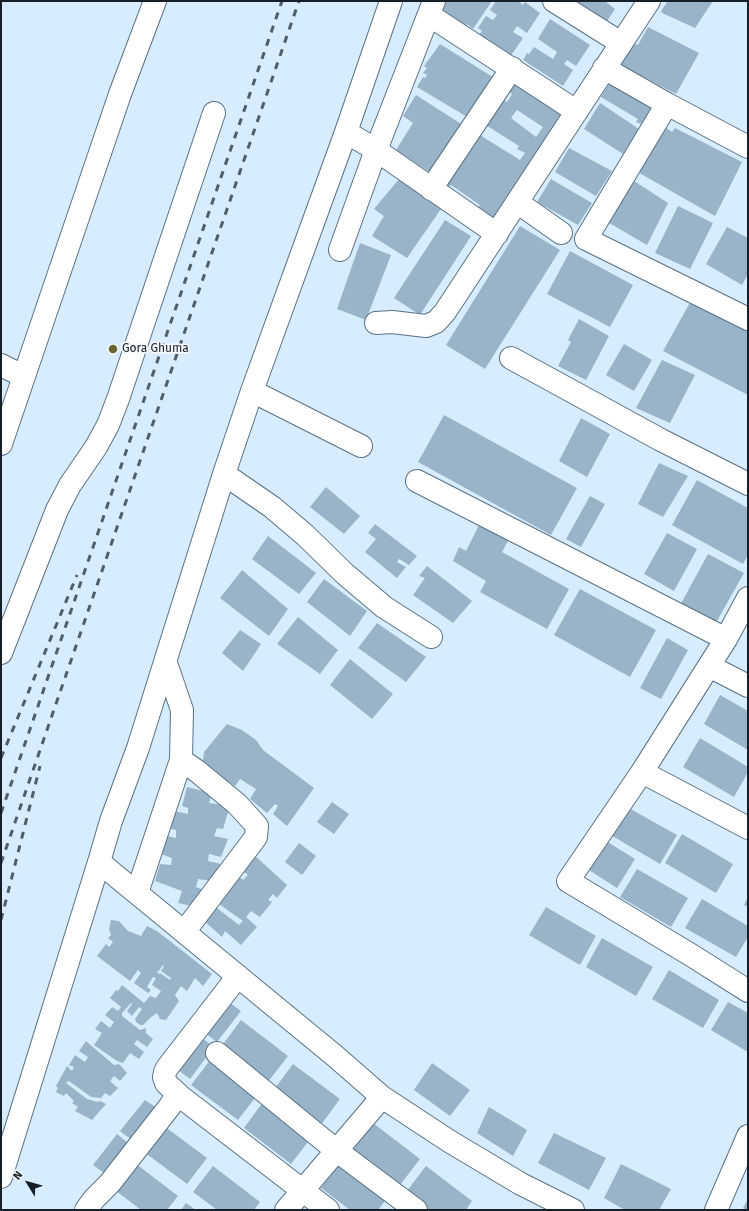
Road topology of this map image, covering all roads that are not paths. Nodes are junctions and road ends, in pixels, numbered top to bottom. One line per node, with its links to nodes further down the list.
1 (155, 1): 24 (street)
2 (392, 1): 12 (street)
3 (554, 1): 6 (street)
4 (649, 1): 6 (street)
5 (431, 8): 7 (street); 14 (street)
6 (621, 43): 8 (street)
7 (512, 68): 10 (street); 15 (street)
8 (604, 68): 9 (street); 10 (street)
9 (667, 104): 13 (street); 20 (street)
10 (576, 111): 16 (street)
11 (214, 113): 34 (street)
12 (346, 132): 14 (street); 25 (street)
13 (748, 147)
14 (376, 150): 15 (street); 19 (street)
15 (431, 189): 18 (street)
16 (517, 202): 17 (street); 18 (street)
17 (561, 233)
18 (497, 234): 21 (street)
19 (340, 250)
20 (748, 319)
21 (376, 323)
22 (511, 358): 30 (street)
23 (1, 365): 24 (street)
24 (23, 376): 26 (street)
25 (252, 392): 27 (street); 28 (street)
26 (1, 444)
27 (362, 446)
28 (224, 474): 32 (street); 35 (street)
29 (417, 481): 33 (street)
30 (748, 484)
31 (748, 598): 33 (street)
32 (431, 637)
33 (726, 639): 36 (street)
34 (1, 653)
35 (166, 662): 38 (street); 41 (street)
36 (709, 666): 37 (street); 39 (street)
37 (748, 686)
38 (181, 760): 42 (street); 43 (street)
39 (642, 772): 40 (street); 45 (street)
40 (748, 828)
41 (99, 862): 42 (street); 51 (street)
42 (137, 893): 43 (street)
43 (184, 932): 44 (street)
44 (238, 976): 47 (street); 48 (street)
45 (748, 991)
46 (217, 1053): 50 (street)
47 (177, 1094): 52 (street); 53 (street)
48 (382, 1097): 50 (street); 57 (street)
49 (747, 1143): 58 (street)
50 (337, 1151): 52 (street); 56 (street)
51 (1, 1177)
52 (302, 1190): 54 (street); 55 (street)
53 (96, 1206)
54 (286, 1210)
55 (328, 1210)
56 (416, 1210)
57 (573, 1210)
58 (716, 1210)

